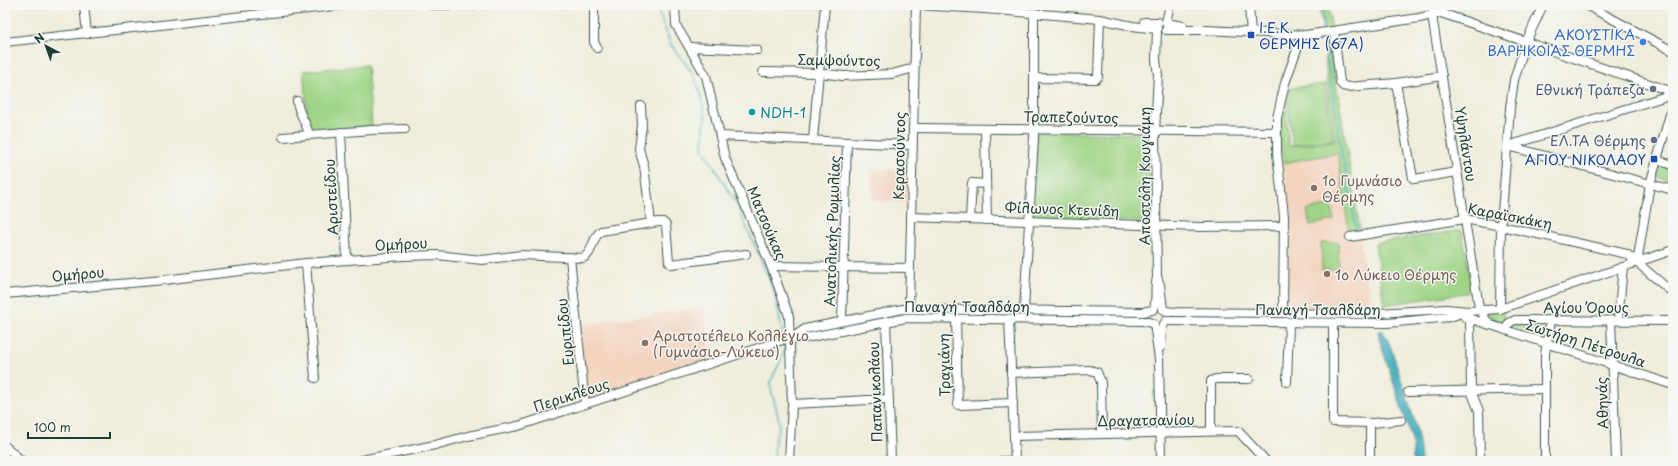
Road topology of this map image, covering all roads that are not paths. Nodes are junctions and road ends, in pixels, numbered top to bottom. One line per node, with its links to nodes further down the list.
1 (84, 5): 23 (street)
2 (344, 5): 17 (street)
3 (431, 5): 4 (street)
4 (454, 5): 5 (street)
5 (474, 5)
6 (594, 5): 29 (street)
7 (675, 5): 28 (street, Ματσούκας)
8 (825, 5): 34 (street)
9 (916, 5): 16 (street); 32 (street, Κερασούντος)
10 (1165, 5): 21 (street, Αποστόλη Κουγιάμη)
11 (1170, 5): 21 (street, Αποστόλη Κουγιάμη)
12 (1249, 5): 24 (street)
13 (1432, 5): 19 (street, Υψηλάντου)
14 (1543, 5): 27 (street)
15 (1586, 5): 31 (street)
16 (986, 7): 18 (street)
17 (287, 8): 23 (street)
18 (1034, 13): 20 (street); 36 (street)
19 (1432, 15): 22 (street); 27 (street); 35 (street, Υψηλάντου)
20 (1100, 19): 21 (street); 36 (street)
21 (1162, 26): 24 (street); 47 (street, Αποστόλη Κουγιάμη)
22 (1333, 32): 25 (street); 37 (street)
23 (87, 34): 26 (street)
24 (1251, 34): 25 (street)
25 (1304, 35): 48 (street)
26 (5, 42)
27 (1526, 42): 38 (street); 55 (street)
28 (688, 47): 30 (street); 50 (street, Ματσούκας)
29 (597, 48)
30 (757, 50)
31 (1673, 51)
32 (914, 68): 34 (street, Σαμψούντος); 42 (street, Κερασούντος)
33 (763, 72): 34 (street, Σαμψούντος)
34 (819, 73): 52 (street)
35 (1442, 76): 37 (street); 58 (street, Υψηλάντου)
36 (1034, 78): 45 (street)
37 (1396, 83): 58 (street)
38 (1673, 93): 55 (street)
39 (297, 101): 49 (street)
40 (1673, 104): 56 (street)
41 (641, 106): 67 (street)
42 (913, 128): 44 (street, Τραπεζούντος); 54 (street, Κερασούντος)
43 (405, 129): 46 (street)
44 (985, 130): 45 (street, Τραπεζούντος); 59 (street)
45 (1034, 130): 47 (street, Τραπεζούντος); 66 (street)
46 (341, 132): 49 (street); 75 (street, Αριστείδου)
47 (1155, 132): 48 (street, Τραπεζούντος); 68 (street, Αποστόλη Κουγιάμη)
48 (1277, 132): 69 (street)
49 (309, 135): 51 (street)
50 (720, 136): 52 (street); 78 (street, Ματσούκας)
51 (283, 137)
52 (813, 140): 53 (street)
53 (847, 142): 54 (street); 79 (street, Ανατολικής Ρωμυλίας)
54 (912, 145): 62 (street, Κερασούντος)
55 (1508, 146): 60 (street); 70 (street)
56 (1657, 160): 57 (street); 60 (street)
57 (1673, 165)
58 (1457, 172): 64 (street, Υψηλάντου)
59 (986, 184): 63 (street); 65 (street)
60 (1650, 184): 61 (street); 77 (street)
61 (1673, 190)
62 (911, 217): 63 (street, Φίλωνος Κτενίδη); 81 (street, Κερασούντος)
63 (970, 219): 65 (street, Φίλωνος Κτενίδη)
64 (1465, 219): 70 (street, Καραϊσκάκη); 71 (street, Καραϊσκάκη); 90 (street, Υψηλάντου)
65 (987, 220): 66 (street, Φίλωνος Κτενίδη)
66 (1030, 221): 68 (street, Φίλωνος Κτενίδη); 87 (street)
67 (651, 223): 73 (street, Ομήρου); 74 (street, Ομήρου)
68 (1156, 225): 69 (street, Φίλωνος Κτενίδη); 82 (street, Αποστόλη Κουγιάμη)
69 (1284, 226): 91 (street)
70 (1501, 226): 77 (street, Καραϊσκάκη); 86 (street)
71 (1350, 237)
72 (1673, 250): 77 (street, Παναγή Τσαλδάρη)
73 (746, 254)
74 (570, 257): 75 (street, Ομήρου); 120 (street, Ευριπίδου)
75 (347, 260): 76 (street, Ομήρου)
76 (306, 263): 84 (street, Ομήρου); 111 (street)
77 (1637, 263): 80 (street, Παναγή Τσαλδάρη); 83 (street, Καραϊσκάκη)
78 (772, 266): 79 (street); 106 (street, Ματσούκας)
79 (844, 267): 81 (street); 97 (street, Ανατολικής Ρωμυλίας)
80 (1623, 267): 86 (street, Παναγή Τσαλδάρη); 96 (street, Αθηνάς)
81 (910, 268): 85 (street, Κερασούντος)
82 (1157, 277): 88 (street, Αποστόλη Κουγιάμη); 89 (street, Αποστόλη Κουγιάμη)
83 (1673, 293)
84 (5, 294)
85 (909, 308): 87 (street, Παναγή Τσαλδάρη); 97 (street, Παναγή Τσαλδάρη)
86 (1500, 309): 90 (street, Παναγή Τσαλδάρη)
87 (1024, 310): 88 (street, Παναγή Τσαλδάρη)
88 (1153, 310): 89 (street); 102 (street)
89 (1164, 310): 91 (street, Παναγή Τσαλδάρη); 100 (street)
90 (1481, 310): 92 (street, Παναγή Τσαλδάρη); 104 (street)
91 (1282, 313): 92 (street, Παναγή Τσαλδάρη)
92 (1469, 315): 103 (street, Παναγή Τσαλδάρη); 104 (street, Σωτήρη Πέτρουλα); 116 (street)
93 (956, 318): 94 (street, Παναγή Τσαλδάρη); 98 (street, Παναγή Τσαλδάρη); 119 (street, Τραγιάνη)
94 (1009, 319): 102 (street, Παναγή Τσαλδάρη); 110 (street)
95 (1551, 320): 96 (street, Αγίου Όρους); 105 (street, Αγίου Όρους); 107 (street)
96 (1614, 320): 99 (street, Αγίου Όρους); 109 (street, Αθηνάς)
97 (842, 321): 106 (street, Παναγή Τσαλδάρη)
98 (886, 321): 106 (street, Παναγή Τσαλδάρη); 118 (street, Παπανικολάου)
99 (1673, 321)
100 (1165, 322): 101 (street, Παναγή Τσαλδάρη); 102 (street); 108 (street)
101 (1289, 322): 103 (street, Παναγή Τσαλδάρη); 113 (street)
102 (1153, 323): 108 (street)
103 (1333, 323): 123 (street)
104 (1491, 325): 105 (street, Σωτήρη Πέτρουλα)
105 (1505, 330): 107 (street, Σωτήρη Πέτρουλα)
106 (788, 339): 120 (street, Περικλέους); 121 (street, Ματσούκας)
107 (1546, 343): 109 (street, Σωτήρη Πέτρουλα); 115 (street)
108 (1159, 359): 125 (street)
109 (1614, 365): 114 (street, Σωτήρη Πέτρουλα); 140 (street, Αθηνάς)
110 (1011, 373): 119 (street); 126 (street)
111 (315, 378)
112 (1249, 379): 124 (street)
113 (1287, 382)
114 (1673, 385)
115 (1545, 389): 116 (street); 139 (street)
116 (1471, 391): 117 (street); 138 (street)
117 (1408, 392)
118 (888, 399): 121 (street); 132 (street, Παπανικολάου)
119 (1013, 403): 127 (street)
120 (585, 404): 130 (street, Περικλέους)
121 (792, 404): 131 (street, Ματσούκας)
122 (1401, 420): 123 (street)
123 (1370, 423): 137 (street)
124 (1211, 431): 125 (street, Δραγατσανίου); 136 (street, Δραγατσανίου)
125 (1160, 433): 126 (street, Δραγατσανίου); 135 (street)
126 (1102, 434): 127 (street, Δραγατσανίου)
127 (1014, 436): 134 (street)
128 (5, 446): 129 (street)
129 (22, 461)
130 (357, 461)
131 (789, 461)
132 (891, 461)
133 (1001, 461): 134 (street)
134 (1015, 461)
135 (1161, 461)
136 (1266, 461)
137 (1367, 461)
138 (1480, 461)
139 (1545, 461)
140 (1616, 461)

